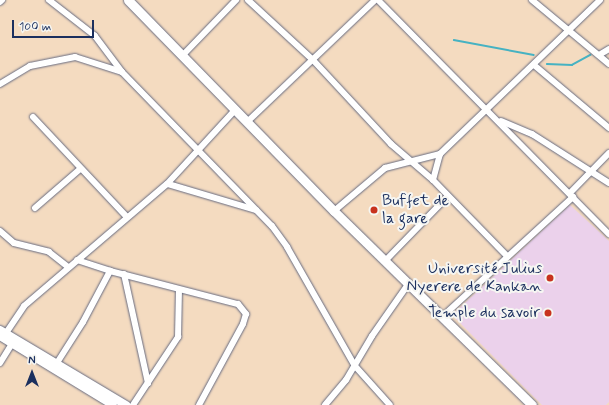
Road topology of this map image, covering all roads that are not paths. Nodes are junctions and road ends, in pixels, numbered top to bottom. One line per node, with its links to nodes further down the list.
1 (2, 0): 9 (street)
2 (49, 0): 17 (street)
3 (128, 0): 13 (highway)
4 (236, 0): 13 (street)
5 (248, 0): 14 (street)
6 (376, 0): 14 (street); 19 (street)
7 (532, 0): 10 (street)
8 (600, 0): 10 (street)
9 (0, 2)
10 (570, 31): 12 (street); 16 (street)
11 (609, 49): 12 (street)
12 (598, 55): 15 (street)
13 (182, 56): 20 (highway)
14 (312, 60): 23 (street); 28 (street)
15 (609, 64)
16 (534, 65): 19 (street); 24 (street)
17 (122, 72): 18 (street); 25 (street)
18 (0, 84)
19 (488, 109): 22 (street); 27 (street)
20 (235, 110): 23 (highway); 25 (street)
21 (33, 117): 29 (street)
22 (499, 120): 30 (street); 34 (street)
23 (248, 122): 38 (highway)
24 (609, 128)
25 (200, 150): 33 (street); 37 (street)
26 (609, 153): 30 (street)
27 (440, 154): 28 (street); 31 (street)
28 (412, 162): 31 (street); 38 (street)
29 (80, 169): 36 (street); 39 (street)
30 (591, 172): 32 (street); 34 (street)
31 (433, 180): 35 (street)
32 (609, 183)
33 (168, 184): 37 (street); 39 (street)
34 (572, 195): 41 (street); 42 (street)
35 (448, 196): 42 (street); 44 (street)
36 (35, 208)
37 (257, 210): 55 (street)
38 (334, 210): 44 (highway)
39 (127, 217): 43 (street)
40 (0, 231): 45 (street)
41 (609, 234)
42 (508, 257): 50 (street)
43 (78, 260): 45 (street); 46 (street)
44 (386, 260): 48 (highway)
45 (68, 267): 51 (street)
46 (110, 271): 47 (street); 54 (street)
47 (124, 274): 49 (street); 56 (street)
48 (409, 282): 50 (highway); 55 (street)
49 (179, 290): 56 (street); 60 (street)
50 (442, 316): 63 (highway)
51 (2, 333): 52 (main road)
52 (14, 341): 53 (street); 54 (main road)
53 (0, 363)
54 (55, 366): 57 (main road); 58 (main road)
55 (355, 366): 61 (street); 62 (street)
56 (148, 383): 59 (street)
57 (113, 405)
58 (126, 405)
59 (133, 405)
60 (199, 405)
61 (325, 405)
62 (390, 405)
63 (532, 405)

